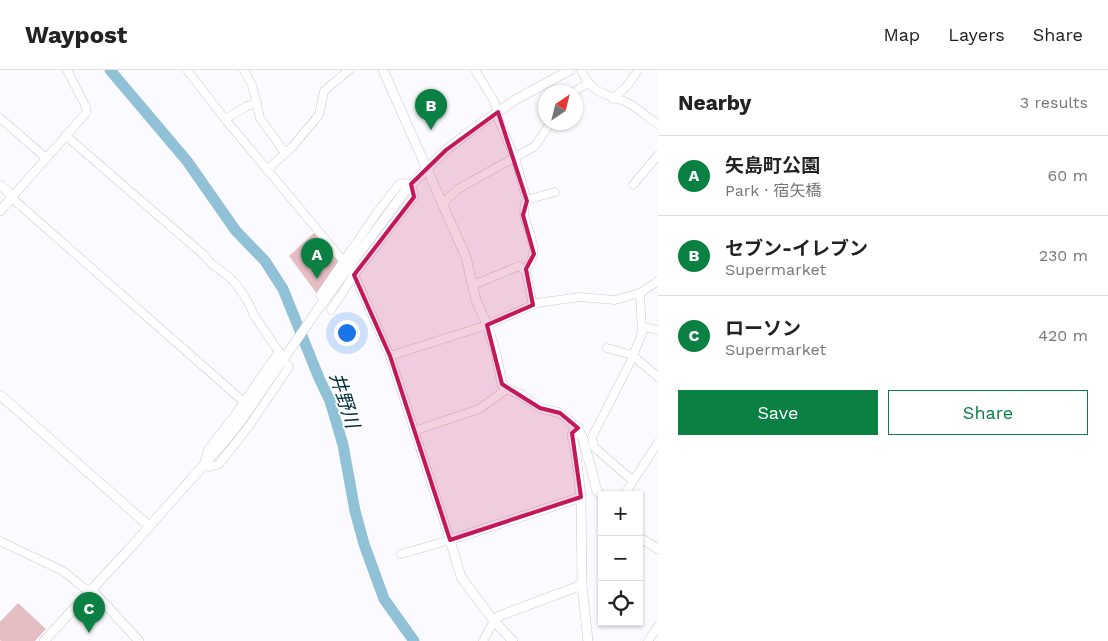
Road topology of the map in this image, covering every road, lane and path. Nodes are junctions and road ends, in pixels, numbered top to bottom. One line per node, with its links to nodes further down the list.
1 (67, 70): 19 (street)
2 (187, 70): 16 (street)
3 (244, 70): 13 (street)
4 (350, 70): 20 (street)
5 (383, 70): 24 (street)
6 (475, 70): 14 (street)
7 (570, 70): 14 (street)
8 (581, 70): 10 (street)
9 (638, 70): 12 (street)
10 (588, 83): 11 (street); 12 (street)
11 (583, 86)
12 (613, 98): 17 (street)
13 (257, 103): 16 (street); 20 (street)
14 (498, 112): 23 (street); 24 (street)
15 (0, 118): 22 (street)
16 (225, 119): 25 (street)
17 (658, 124)
18 (546, 130): 23 (street)
19 (65, 135): 22 (street); 53 (street)
20 (284, 153): 25 (street)
21 (658, 155): 28 (street)
22 (46, 158): 30 (street)
23 (515, 158): 31 (street); 32 (street)
24 (427, 168): 26 (street); 32 (street)
25 (267, 170): 34 (street)
26 (411, 184): 34 (street); 36 (street); 57 (street)
27 (0, 185): 30 (street)
28 (633, 185)
29 (555, 192): 31 (street)
30 (13, 196): 33 (street); 53 (street)
31 (527, 202): 35 (street)
32 (443, 203): 38 (street)
33 (0, 211)
34 (344, 262): 40 (street)
35 (524, 270): 38 (street); 41 (street)
36 (353, 274): 42 (street); 48 (street)
37 (658, 281): 39 (street)
38 (473, 284): 43 (street)
39 (640, 293): 41 (street); 44 (street)
40 (320, 295)
41 (532, 305): 43 (street)
42 (331, 310)
43 (487, 325): 48 (street); 51 (street)
44 (643, 327): 45 (street); 47 (street)
45 (658, 330)
46 (607, 348): 47 (street)
47 (632, 355): 50 (street); 58 (street)
48 (390, 356): 55 (street)
49 (288, 365): 57 (street)
50 (658, 377)
51 (506, 388): 54 (street); 55 (street)
52 (0, 395): 62 (street)
53 (244, 402): 57 (street)
54 (578, 428): 60 (street); 61 (street)
55 (414, 431): 63 (street)
56 (658, 443): 58 (street)
57 (206, 464): 62 (street)
58 (633, 480): 59 (street)
59 (626, 491)
60 (598, 492)
61 (581, 497): 63 (street); 68 (street)
62 (149, 526): 69 (street)
63 (450, 540): 67 (street); 70 (street)
64 (643, 540): 66 (street)
65 (0, 542): 69 (street)
66 (658, 550)
67 (401, 554)
68 (582, 585): 70 (street); 76 (street)
69 (92, 590): 72 (street); 73 (street)
70 (494, 621): 74 (street); 75 (street)
71 (658, 626): 77 (street)
72 (44, 641)
73 (139, 641)
74 (483, 641)
75 (513, 641)
76 (588, 641)
77 (648, 641)

